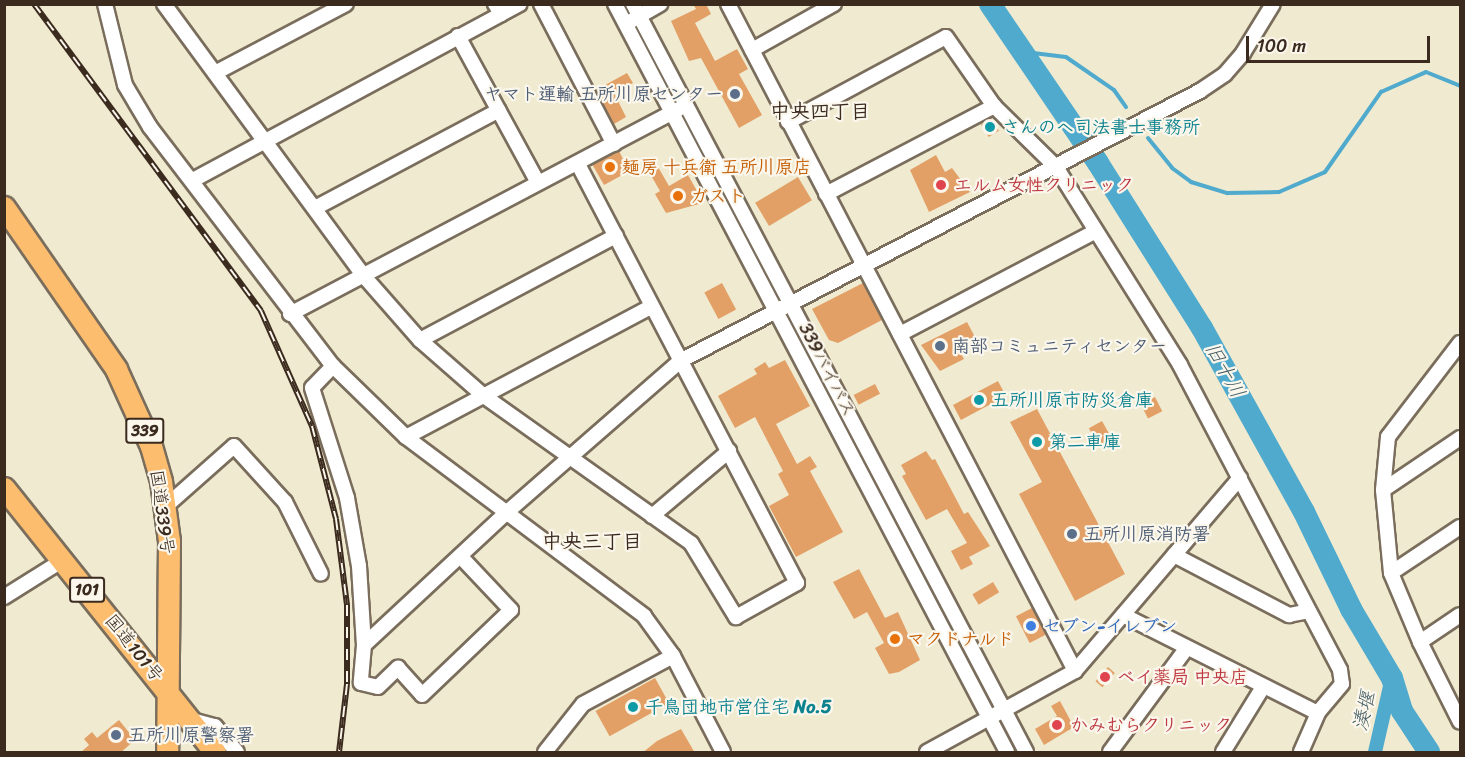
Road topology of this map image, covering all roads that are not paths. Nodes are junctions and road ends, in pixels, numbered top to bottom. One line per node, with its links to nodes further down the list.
1 (105, 4): 26 (street)
2 (346, 4): 16 (street)
3 (520, 4): 11 (street)
4 (541, 4): 23 (street)
5 (615, 4): 13 (street, 339バイパス)
6 (661, 4): 12 (street)
7 (728, 4): 15 (street)
8 (834, 4): 15 (street)
9 (1273, 4): 25 (street)
10 (166, 5): 16 (street)
11 (498, 9): 14 (street)
12 (636, 10): 13 (street); 17 (street)
13 (625, 24): 20 (street, 339バイパス)
14 (458, 36): 19 (street); 22 (street)
15 (752, 50): 21 (street)
16 (215, 74): 22 (street)
17 (685, 105): 20 (street); 35 (street)
18 (994, 106): 21 (street); 25 (street); 28 (street)
19 (499, 110): 27 (street); 30 (street)
20 (671, 112): 23 (street); 37 (street, 339バイパス)
21 (788, 122): 28 (street)
22 (263, 139): 26 (street); 30 (street)
23 (614, 144): 24 (street)
24 (577, 163): 27 (street); 32 (street)
25 (1060, 165): 31 (street); 33 (street)
26 (193, 180): 38 (street)
27 (538, 183): 34 (street)
28 (826, 194): 33 (street)
29 (4, 207): 52 (highway, 国道339号 / 339)
30 (315, 208): 34 (street)
31 (1096, 231): 39 (street); 49 (street)
32 (615, 236): 36 (street); 40 (street)
33 (864, 265): 35 (street); 39 (street)
34 (362, 274): 38 (street); 40 (street)
35 (792, 303): 37 (street); 72 (street)
36 (651, 307): 42 (street); 44 (street)
37 (776, 312): 42 (street); 76 (street, 339バイパス)
38 (290, 314): 43 (street)
39 (900, 334): 69 (street)
40 (420, 340): 44 (street)
41 (1461, 344): 51 (street)
42 (680, 361): 47 (street); 48 (street)
43 (333, 366): 45 (street); 66 (street)
44 (484, 396): 45 (street); 48 (street)
45 (406, 437): 53 (street)
46 (1461, 438): 51 (street)
47 (729, 451): 54 (street); 54 (street)
48 (570, 459): 53 (street); 54 (street)
49 (1240, 478): 56 (street); 62 (street)
50 (4, 488): 58 (highway, 国道101号 / 101)
51 (1383, 490): 59 (street)
52 (165, 507): 60 (street); 71 (highway, 国道339号 / 339)
53 (506, 513): 57 (street); 68 (street)
54 (652, 516)
55 (1461, 526): 59 (street)
56 (1174, 555): 62 (street); 63 (street)
57 (461, 557): 66 (street); 66 (street)
58 (63, 561): 61 (street); 71 (highway, 国道101号 / 101)
59 (1392, 573): 65 (street)
60 (321, 574)
61 (4, 597)
62 (1309, 611): 74 (street)
63 (1123, 615): 67 (street); 69 (street)
64 (1461, 615): 65 (street)
65 (1420, 642): 73 (street)
66 (364, 645)
67 (1186, 649): 70 (street); 86 (street)
68 (673, 656): 81 (street); 82 (street)
69 (1075, 671): 72 (street)
70 (1263, 687): 74 (street); 87 (street)
71 (170, 692): 75 (highway, 国道101号 / 101); 77 (highway, 国道339号 / 339)
72 (1003, 711): 76 (street); 85 (street)
73 (1458, 712)
74 (1318, 713): 88 (street)
75 (188, 719): 78 (street); 79 (highway, 国道101号 / 101); 80 (street)
76 (989, 720): 83 (street); 84 (street, 339バイパス)
77 (167, 753)
78 (202, 753)
79 (215, 753)
80 (237, 753)
81 (545, 753)
82 (723, 753)
83 (927, 753)
84 (1007, 753)
85 (1026, 753)
86 (1110, 753)
87 (1223, 753)
88 (1301, 753)

